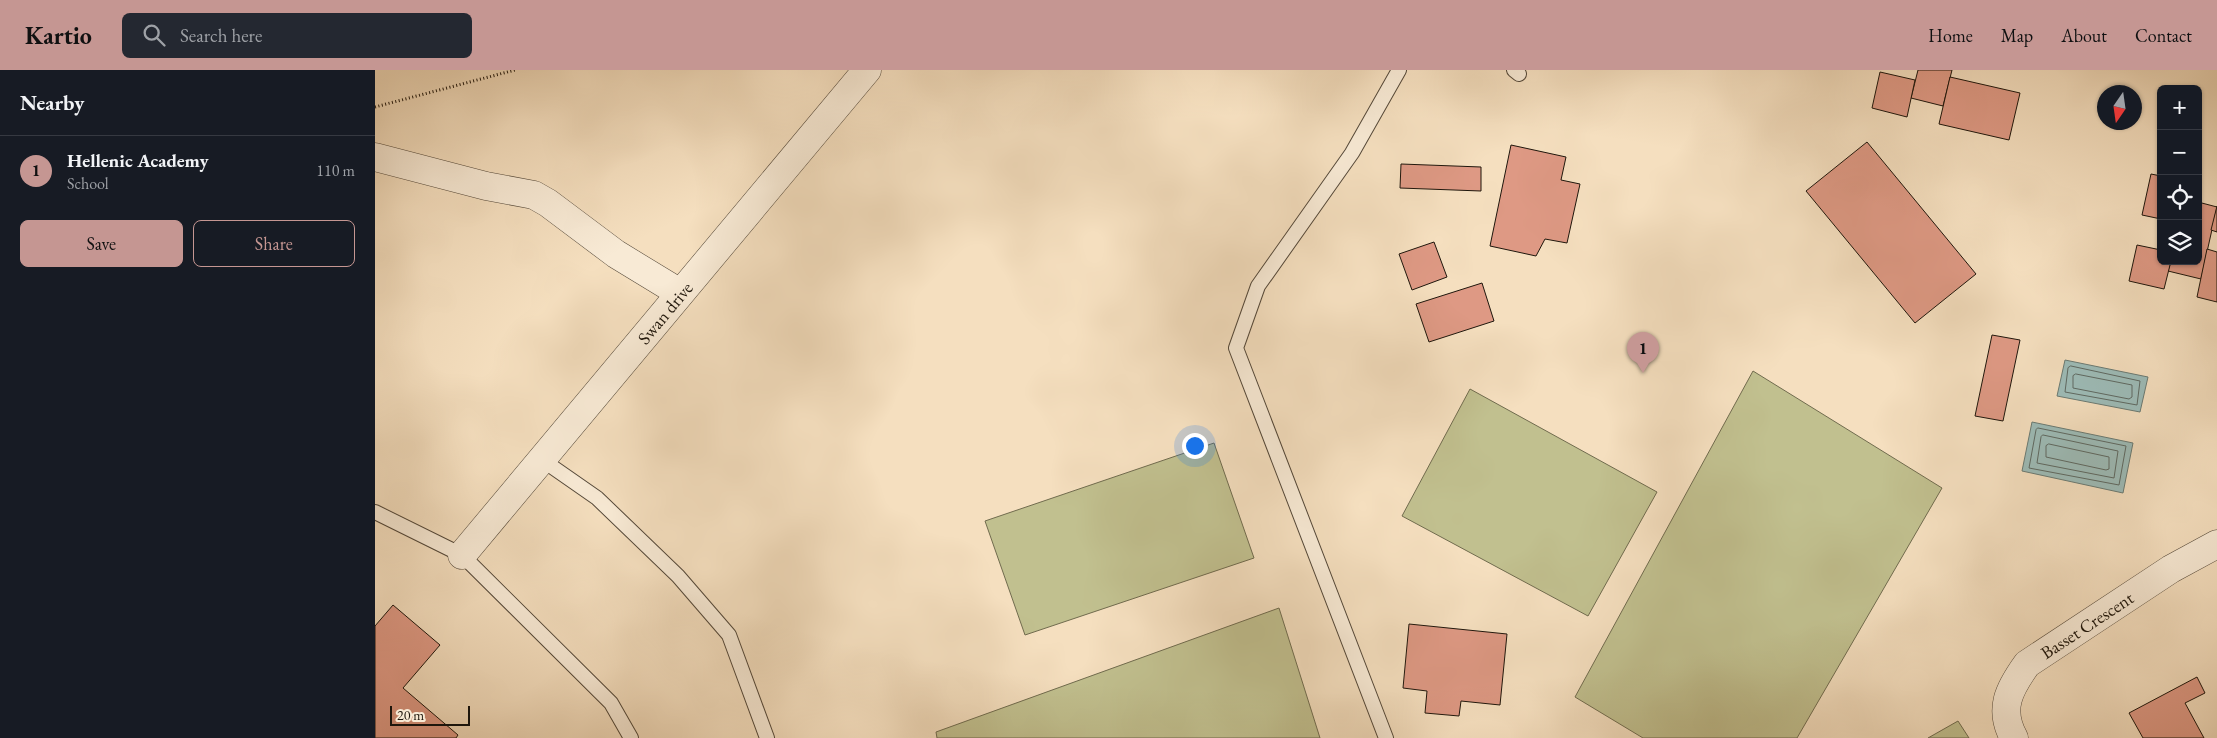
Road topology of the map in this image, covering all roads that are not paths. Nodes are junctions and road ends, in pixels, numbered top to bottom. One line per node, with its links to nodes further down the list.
1 (867, 70): 4 (street, Swan drive)
2 (1399, 70): 11 (lane)
3 (375, 157): 4 (street)
4 (680, 293): 5 (street, Swan drive)
5 (541, 459): 8 (street, Swan drive); 10 (lane)
6 (375, 512): 8 (lane)
7 (2217, 544): 12 (street, Basset Crescent)
8 (462, 555): 9 (lane)
9 (631, 738)
10 (767, 738)
11 (1386, 738)
12 (2015, 738)

